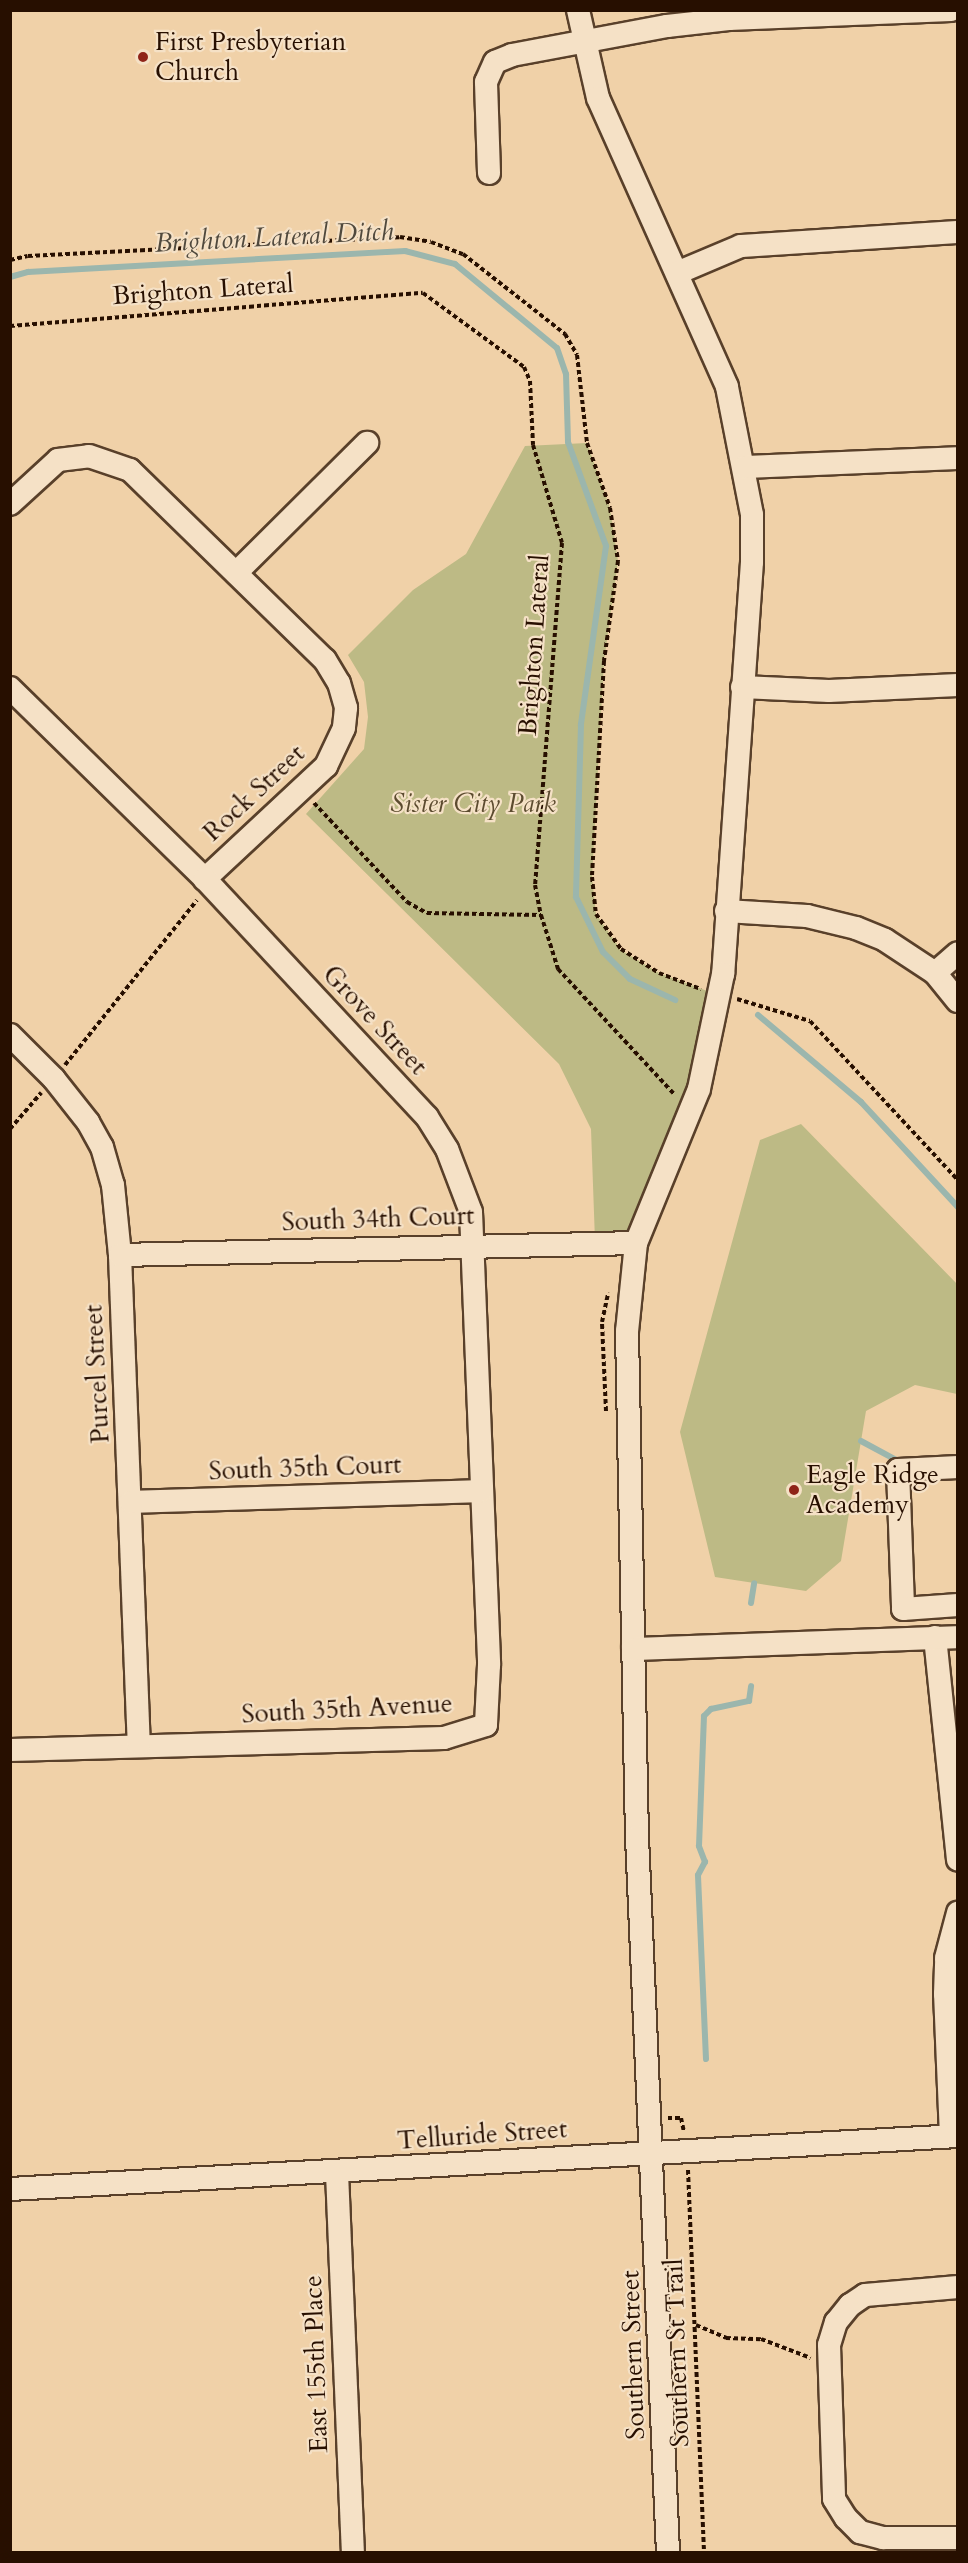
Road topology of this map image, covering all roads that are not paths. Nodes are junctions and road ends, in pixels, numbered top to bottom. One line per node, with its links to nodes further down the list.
1 (578, 10): 3 (street, Southern Street)
2 (951, 10): 3 (street)
3 (583, 44): 4 (street); 6 (street, Southern Street)
4 (489, 173)
5 (957, 232): 6 (street)
6 (677, 273): 9 (street, Southern Street)
7 (367, 443): 11 (street)
8 (957, 458): 9 (street)
9 (745, 467): 13 (street, Southern Street)
10 (10, 504): 11 (street, Rock Street)
11 (236, 573): 15 (street, Rock Street)
12 (957, 685): 13 (street)
13 (742, 687): 16 (street, Southern Street)
14 (10, 688): 15 (street, Grove Street)
15 (205, 879): 22 (street, Grove Street)
16 (726, 911): 18 (street); 21 (street, Southern Street)
17 (957, 953): 18 (street)
18 (935, 973): 19 (street)
19 (957, 1001)
20 (10, 1035): 23 (street, Purcel Street)
21 (636, 1242): 22 (street, South 34th Court); 30 (street, Southern Street)
22 (473, 1245): 23 (street, South 34th Court); 25 (street, Grove Street)
23 (120, 1255): 26 (street, Purcel Street)
24 (957, 1467): 27 (street)
25 (481, 1491): 26 (street, South 35th Court); 32 (street, South 35th Avenue)
26 (131, 1502): 32 (street, Purcel Street)
27 (957, 1605)
28 (957, 1636): 29 (street)
29 (934, 1637): 30 (street); 31 (street)
30 (633, 1649): 37 (street, Southern Street)
31 (950, 1697): 34 (street)
32 (139, 1745): 33 (street, South 35th Avenue)
33 (10, 1750)
34 (957, 1860)
35 (957, 1913): 36 (street)
36 (954, 2136): 37 (street, Telluride Street)
37 (654, 2155): 38 (street, Telluride Street); 43 (street, Southern Street)
38 (337, 2173): 39 (street, Telluride Street); 42 (street, East 155th Place)
39 (10, 2189)
40 (957, 2287): 41 (street)
41 (957, 2538)
42 (353, 2553)
43 (668, 2553)

